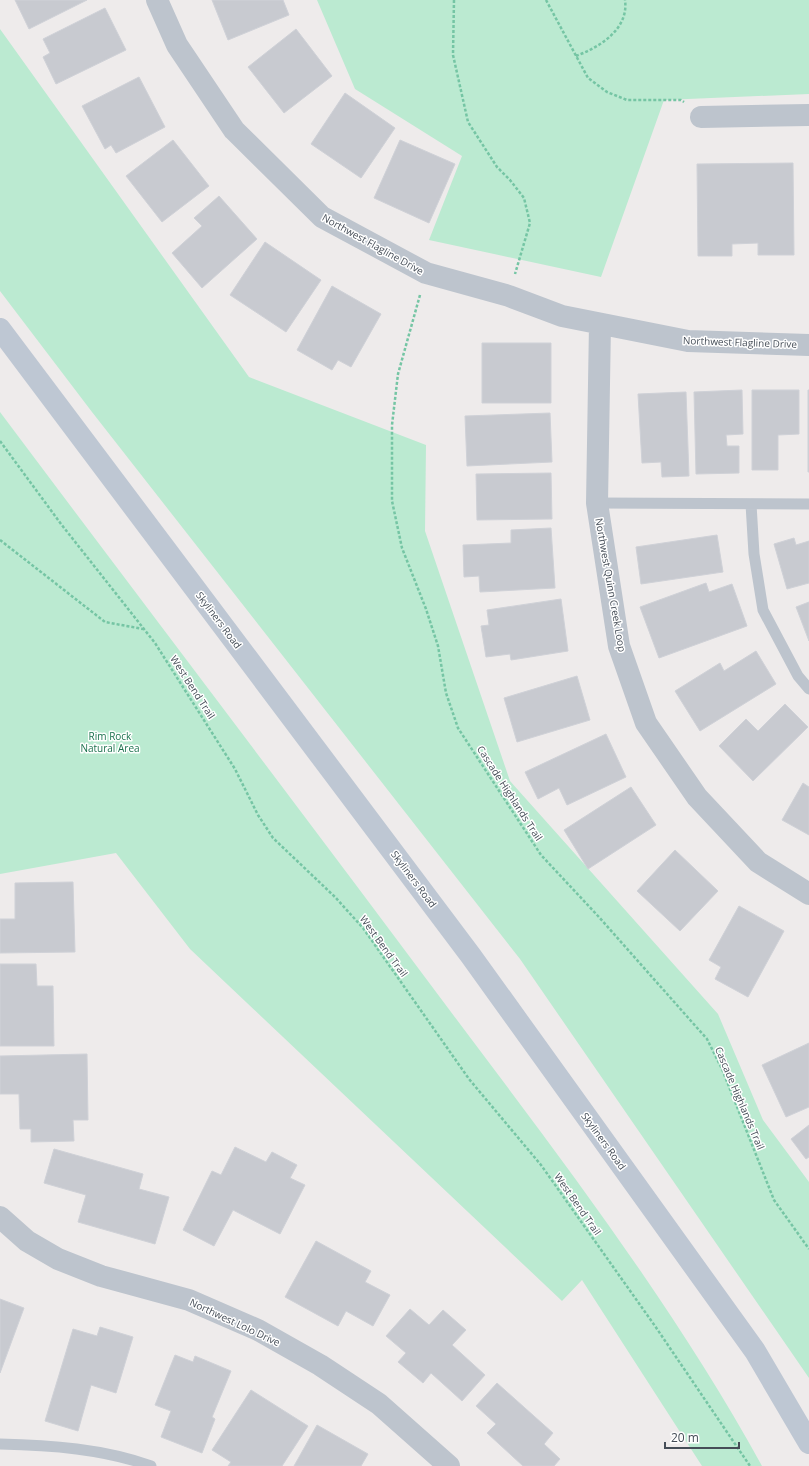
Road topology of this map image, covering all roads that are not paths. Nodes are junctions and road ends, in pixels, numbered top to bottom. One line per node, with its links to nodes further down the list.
1 (157, 0): 4 (street, Northwest Flagline Drive)
2 (809, 115): 3 (street)
3 (701, 117)
4 (600, 324): 6 (street, Northwest Flagline Drive); 7 (street, Northwest Quinn Creek Loop)
5 (0, 329): 13 (street, Skyliners Road)
6 (809, 345)
7 (598, 503): 8 (lane); 11 (street, Northwest Quinn Creek Loop)
8 (751, 504): 9 (lane); 10 (lane)
9 (809, 504)
10 (809, 689)
11 (809, 894)
12 (0, 1217): 15 (street, Northwest Lolo Drive)
13 (809, 1443)
14 (0, 1444): 16 (lane)
15 (447, 1465)
16 (151, 1466)

